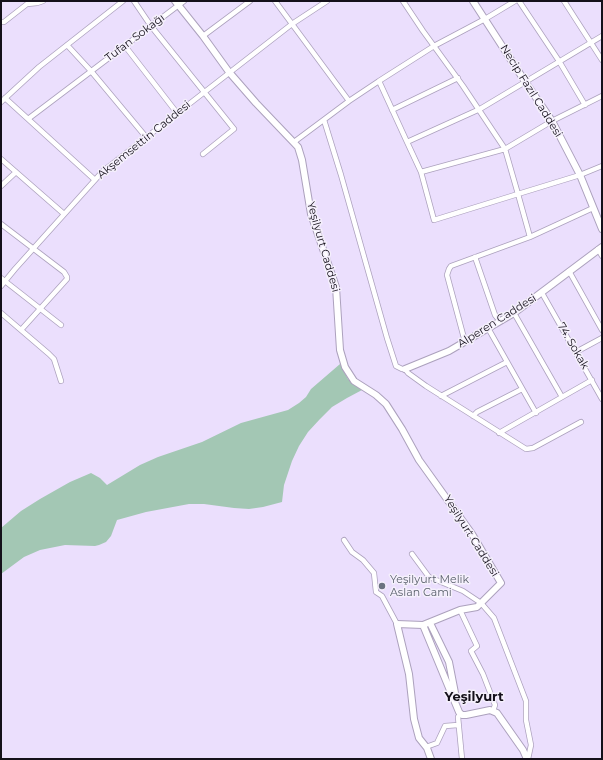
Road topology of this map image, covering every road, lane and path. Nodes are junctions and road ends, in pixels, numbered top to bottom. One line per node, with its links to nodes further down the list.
1 (43, 1): 13 (street)
2 (123, 1): 23 (street)
3 (134, 1): 19 (street)
4 (184, 1): 14 (street, Tufan Sokağı)
5 (250, 1): 20 (street)
6 (275, 1): 18 (street)
7 (327, 1): 15 (street, Akşemsettin Caddesi)
8 (403, 1): 25 (street)
9 (473, 1): 16 (street, Necip Fazıl Caddesi)
10 (515, 1): 16 (street)
11 (519, 1): 27 (street)
12 (564, 1): 22 (street)
13 (26, 2): 17 (street)
14 (177, 3): 19 (street, Tufan Sokağı); 20 (street, Yeşilyurt Caddesi)
15 (319, 3): 18 (street, Akşemsettin Caddesi)
16 (485, 19): 25 (street); 32 (street, Necip Fazıl Caddesi)
17 (1, 22)
18 (292, 24): 29 (street, Akşemsettin Caddesi); 36 (street)
19 (152, 26): 24 (street, Tufan Sokağı); 33 (street)
20 (203, 36): 29 (street, Yeşilyurt Caddesi)
21 (602, 36): 22 (street)
22 (591, 42): 26 (street); 27 (street)
23 (67, 45): 28 (street); 35 (street)
24 (125, 46): 28 (street, Tufan Sokağı); 40 (street)
25 (434, 46): 30 (street); 31 (street)
26 (602, 60)
27 (559, 61): 32 (street); 37 (street)
28 (91, 71): 41 (street, Tufan Sokağı); 44 (street)
29 (229, 72): 33 (street, Akşemsettin Caddesi); 45 (street, Yeşilyurt Caddesi)
30 (458, 78): 38 (street); 39 (street)
31 (379, 81): 36 (street); 39 (street)
32 (526, 83): 38 (street); 43 (street, Necip Fazıl Caddesi)
33 (204, 92): 40 (street, Akşemsettin Caddesi); 48 (street)
34 (602, 96): 37 (street)
35 (3, 100): 41 (street)
36 (349, 101): 42 (street)
37 (585, 105): 43 (street)
38 (480, 109): 46 (street); 47 (street)
39 (392, 110): 46 (street)
40 (177, 113): 44 (street, Akşemsettin Caddesi)
41 (28, 119): 54 (street)
42 (324, 120): 45 (street); 82 (street)
43 (552, 121): 47 (street); 53 (street, Necip Fazıl Caddesi)
44 (146, 137): 54 (street, Akşemsettin Caddesi)
45 (294, 142): 95 (street, Yeşilyurt Caddesi)
46 (407, 142): 52 (street)
47 (505, 149): 52 (street); 56 (street)
48 (203, 154)
49 (1, 159): 51 (street)
50 (602, 166): 53 (street)
51 (16, 172): 55 (street); 58 (street)
52 (421, 172): 56 (street)
53 (580, 175): 56 (street); 57 (street, Necip Fazıl Caddesi)
54 (95, 180): 58 (street, Akşemsettin Caddesi)
55 (1, 186)
56 (518, 194): 61 (street)
57 (594, 208): 60 (street, Necip Fazıl Caddesi); 61 (street)
58 (64, 214): 62 (street, Akşemsettin Caddesi)
59 (1, 224): 62 (street)
60 (602, 229)
61 (530, 237): 65 (street)
62 (33, 248): 67 (street, Akşemsettin Caddesi); 70 (street)
63 (600, 248): 64 (street); 66 (street, Alperen Caddesi)
64 (602, 256)
65 (475, 257): 73 (street); 79 (street)
66 (569, 271): 69 (street, Alperen Caddesi); 77 (street)
67 (3, 279): 68 (street, Akşemsettin Caddesi); 70 (street)
68 (1, 286)
69 (542, 293): 72 (street, Alperen Caddesi); 80 (street, 74. Sokak)
70 (40, 308): 74 (street); 76 (street)
71 (1, 313): 76 (street)
72 (514, 313): 73 (street, Alperen Caddesi); 87 (street)
73 (500, 322): 75 (street, Alperen Caddesi)
74 (61, 325)
75 (488, 328): 79 (street, Alperen Caddesi); 81 (street)
76 (21, 330): 84 (street)
77 (602, 330)
78 (602, 338): 80 (street)
79 (465, 342): 82 (street, Alperen Caddesi)
80 (576, 352): 83 (street, 74. Sokak)
81 (507, 362): 85 (street); 86 (street)
82 (405, 369): 86 (street)
83 (592, 380): 87 (street); 88 (street, 74. Sokak)
84 (61, 381)
85 (522, 389): 89 (street); 90 (street)
86 (441, 396): 90 (street)
87 (562, 397): 89 (street)
88 (602, 399)
89 (536, 413): 92 (street)
90 (473, 416): 92 (street)
91 (581, 422): 92 (street)
92 (499, 433)
93 (344, 540): 98 (street)
94 (412, 554): 95 (street)
95 (482, 603): 96 (street); 109 (street)
96 (460, 610): 97 (street); 104 (street)
97 (430, 623): 99 (street); 100 (street)
98 (397, 624): 99 (street); 106 (street)
99 (423, 625): 101 (street)
100 (449, 662): 101 (street); 102 (street)
101 (440, 666): 102 (street)
102 (450, 682): 103 (street)
103 (459, 711): 104 (street); 105 (street)
104 (493, 711): 109 (street)
105 (458, 725): 106 (street); 108 (street)
106 (426, 747): 107 (street)
107 (431, 759)
108 (462, 759)
109 (528, 759)

